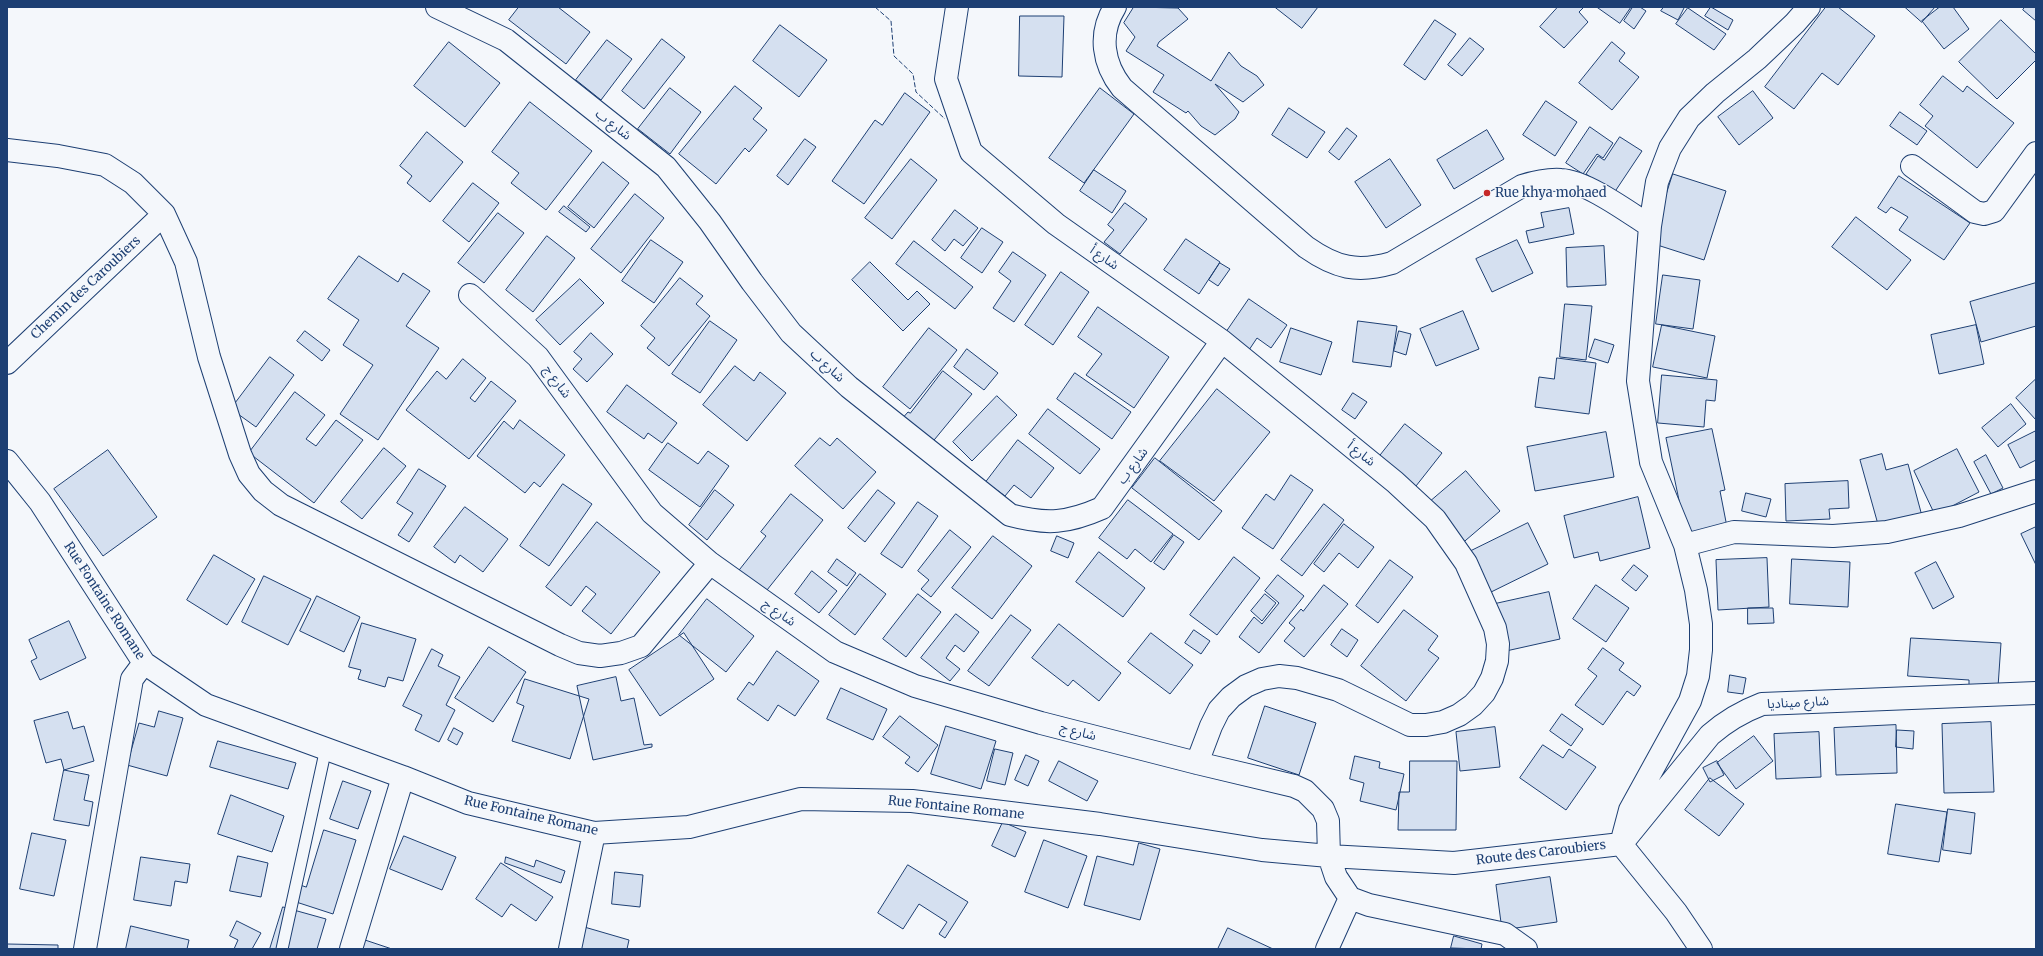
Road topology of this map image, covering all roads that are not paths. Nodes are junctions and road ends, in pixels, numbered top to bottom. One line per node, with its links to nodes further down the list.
1 (437, 7): 11 (street, شارع ب)
2 (957, 7): 11 (street, شارع أ)
3 (1115, 7): 9 (street)
4 (1809, 7): 9 (street)
5 (7, 150): 8 (street)
6 (2036, 153): 7 (street)
7 (1912, 166)
8 (164, 214): 12 (street, Chemin des Caroubiers); 16 (street)
9 (1650, 226): 15 (street)
10 (470, 295): 16 (street, شارع ج)
11 (1222, 341): 20 (street, شارع أ)
12 (7, 363)
13 (7, 460): 17 (street, Rue Fontaine Romane)
14 (2036, 491): 15 (street)
15 (1685, 545): 23 (street)
16 (710, 563): 20 (street, شارع ج)
17 (144, 663): 19 (street, Rue Fontaine Romane); 26 (street)
18 (2036, 693): 23 (street, شارع ميناديا)
19 (326, 748): 21 (street, Rue Fontaine Romane); 27 (lane)
20 (1197, 763): 24 (street, شارع ج)
21 (403, 777): 22 (street, Rue Fontaine Romane); 28 (street)
22 (594, 833): 24 (street, Rue Fontaine Romane); 29 (street)
23 (1621, 844): 24 (street, Route des Caroubiers); 32 (street, Route des Caroubiers)
24 (1329, 856): 25 (street, شارع ج)
25 (1350, 898): 30 (street); 31 (street)
26 (85, 949)
27 (282, 949)
28 (351, 949)
29 (570, 949)
30 (1327, 949)
31 (1526, 949)
32 (1701, 949)

